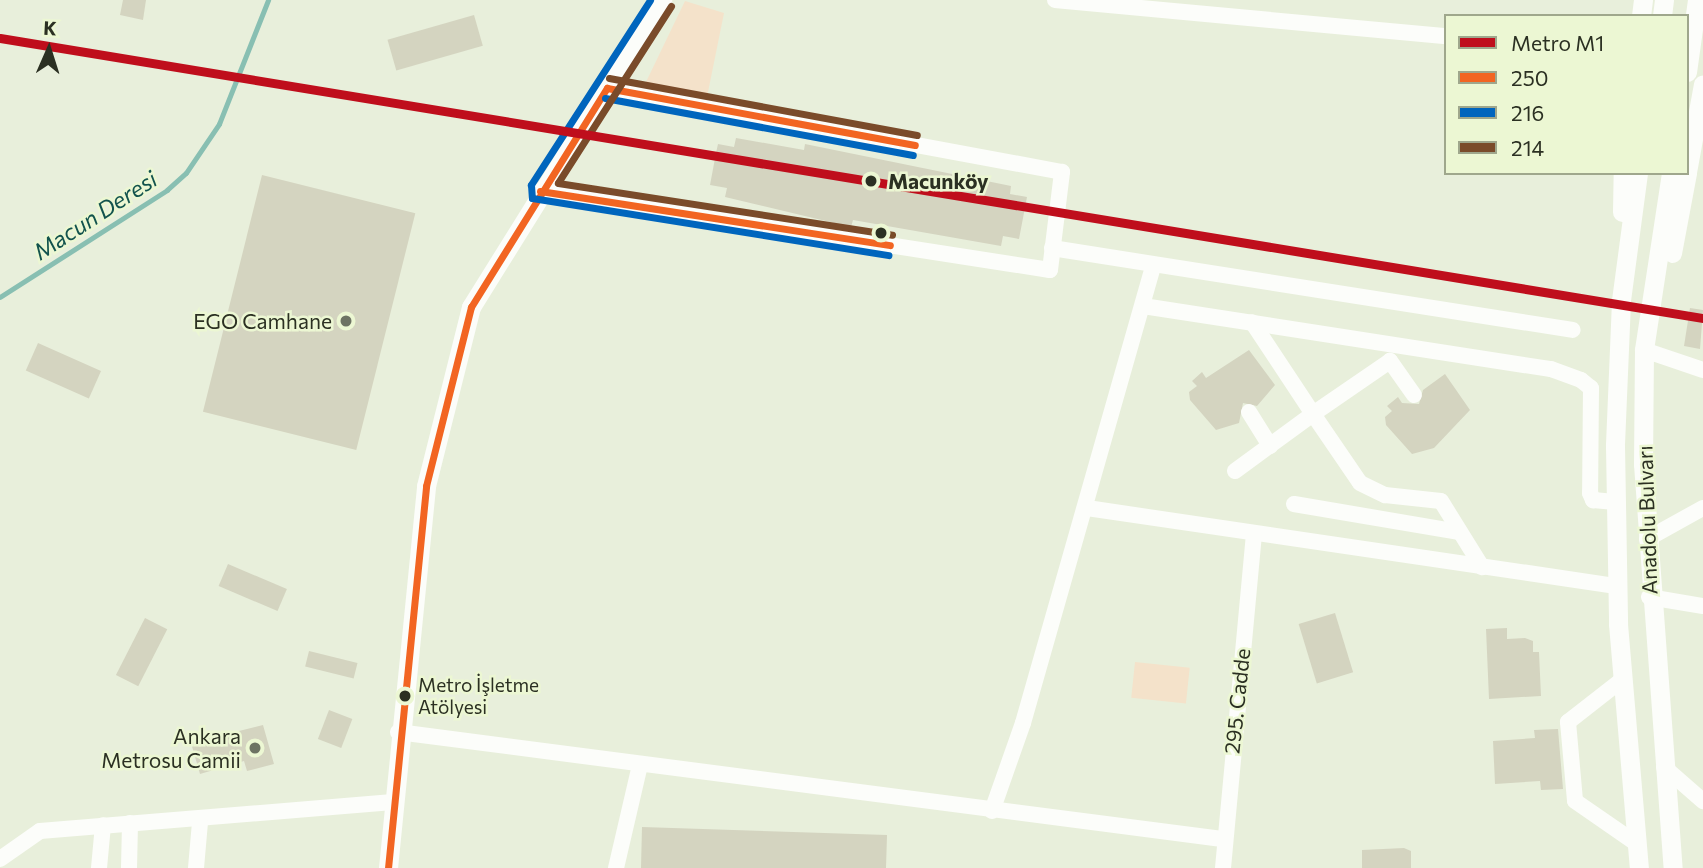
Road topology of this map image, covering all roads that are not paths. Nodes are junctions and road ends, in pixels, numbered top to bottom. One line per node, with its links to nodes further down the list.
1 (662, 0): 8 (main road)
2 (1055, 0): 4 (street)
3 (1697, 0): 6 (main road)
4 (1228, 8): 5 (street)
5 (1444, 36)
6 (1689, 58)
7 (1703, 84): 9 (main road)
8 (607, 88): 14 (main road); 15 (street)
9 (1689, 161)
10 (1623, 175): 18 (main road)
11 (1638, 175): 18 (main road, Anadolu Bulvarı)
12 (1671, 175): 17 (main road, Anadolu Bulvarı)
13 (1686, 175): 17 (main road)
14 (540, 191): 15 (street); 45 (main road)
15 (1052, 248): 16 (street)
16 (1153, 267): 19 (street); 21 (street)
17 (1653, 298): 23 (main road, Anadolu Bulvarı)
18 (1621, 301): 32 (main road, Anadolu Bulvarı)
19 (1143, 306): 20 (street); 34 (street)
20 (1252, 323): 22 (street); 28 (street)
21 (1573, 330)
22 (1414, 348): 24 (street); 32 (street)
23 (1644, 350): 25 (street); 39 (main road, Anadolu Bulvarı)
24 (1390, 361): 26 (street); 28 (street)
25 (1703, 370)
26 (1414, 395)
27 (1249, 412): 29 (street)
28 (1313, 414): 29 (street); 31 (street)
29 (1270, 446): 30 (street)
30 (1236, 471)
31 (1425, 500): 36 (street); 37 (street)
32 (1615, 502): 41 (main road, Anadolu Bulvarı)
33 (1294, 504): 36 (street)
34 (1087, 508): 38 (street); 50 (street)
35 (1703, 508): 39 (street)
36 (1424, 526): 37 (street)
37 (1460, 532): 40 (street)
38 (1254, 535): 40 (street); 54 (street, 295. Cadde)
39 (1647, 539): 42 (main road, Anadolu Bulvarı)
40 (1482, 567): 41 (street)
41 (1616, 586): 44 (main road, Anadolu Bulvarı)
42 (1649, 597): 43 (street); 47 (main road, Anadolu Bulvarı)
43 (1703, 606)
44 (1623, 679): 55 (main road, Anadolu Bulvarı); 55 (street)
45 (398, 732): 46 (street); 49 (main road)
46 (640, 765): 50 (street); 61 (street)
47 (1664, 767): 48 (street); 64 (main road, Anadolu Bulvarı)
48 (1703, 801)
49 (393, 802): 51 (street); 60 (main road)
50 (992, 811): 54 (street)
51 (200, 822): 52 (street); 59 (street)
52 (130, 824): 53 (street); 58 (street)
53 (103, 825): 56 (street); 57 (street)
54 (1223, 839): 62 (street, 295. Cadde)
55 (1637, 844): 63 (main road, Anadolu Bulvarı)
56 (0, 859)
57 (99, 868)
58 (129, 868)
59 (196, 868)
60 (388, 868)
61 (615, 868)
62 (1223, 868)
63 (1639, 868)
64 (1673, 868)

